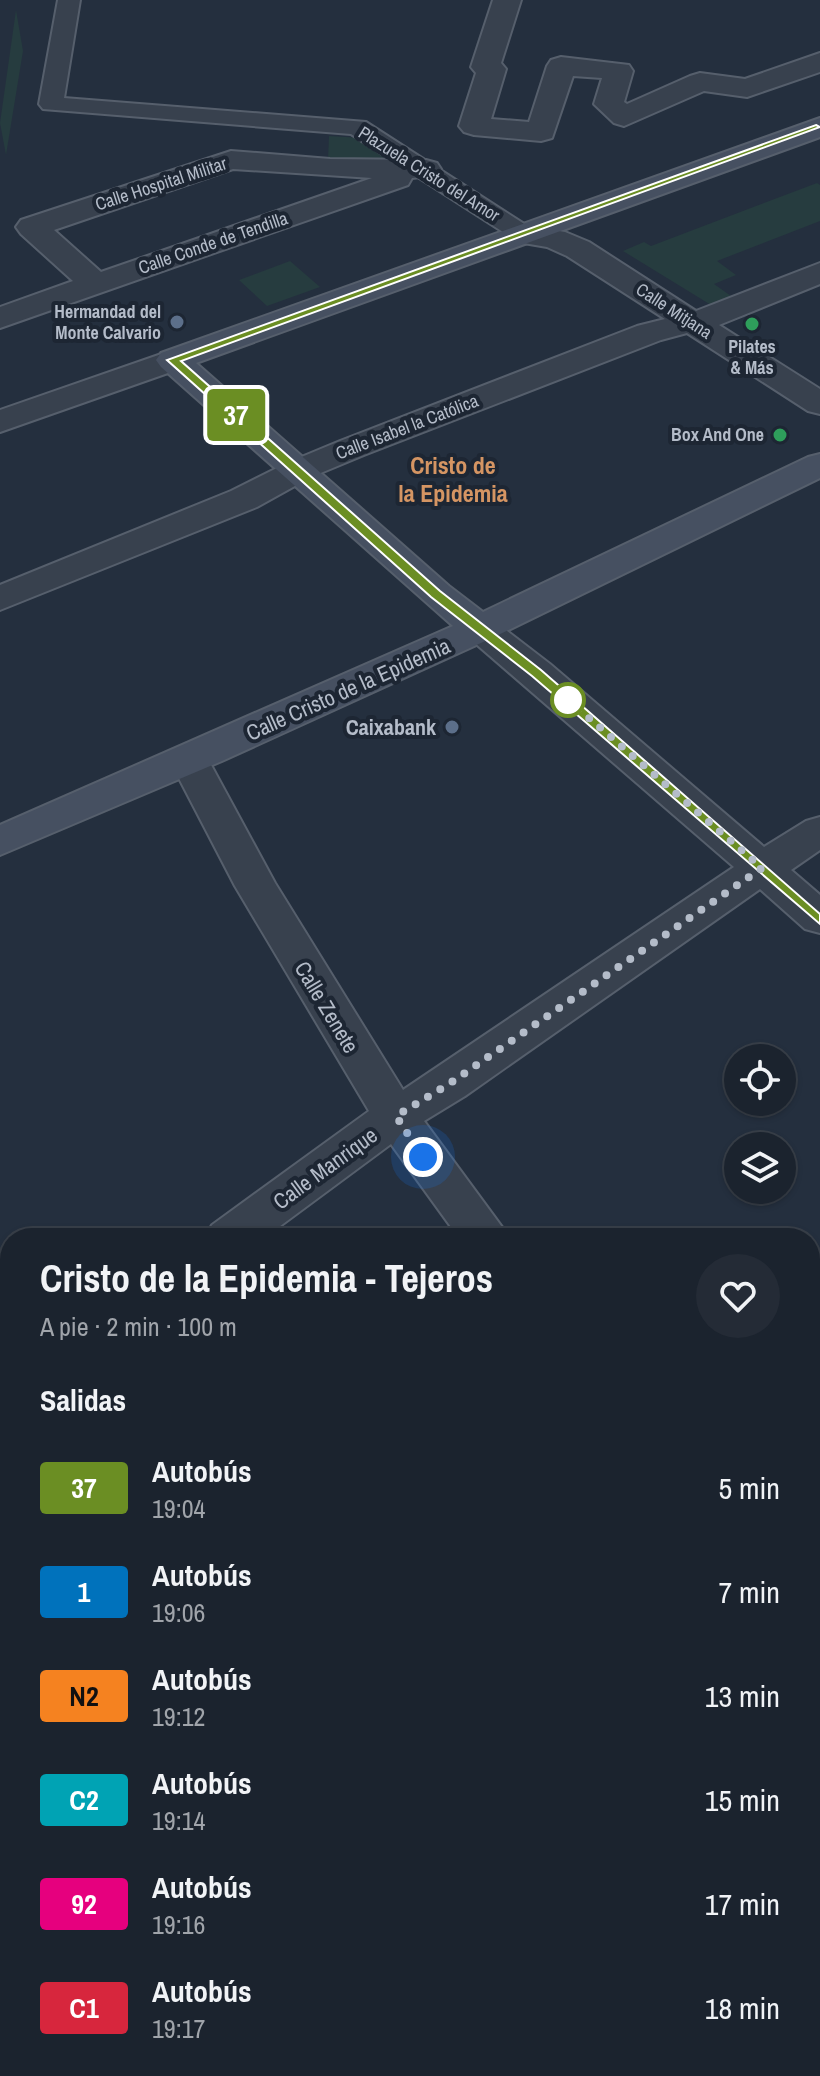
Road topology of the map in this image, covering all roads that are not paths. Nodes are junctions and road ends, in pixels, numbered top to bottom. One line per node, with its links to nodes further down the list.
1 (69, 0): 5 (lane, Plazuela Cristo del Amor)
2 (507, 0): 3 (street)
3 (820, 62)
4 (820, 127): 6 (street)
5 (426, 169): 6 (lane, Plazuela Cristo del Amor); 8 (street, Calle Conde de Tendilla); 8 (street, Calle Hospital Militar)
6 (523, 234): 10 (street, Calle Mitjana); 11 (street)
7 (820, 273): 10 (street, Calle Isabel la Católica)
8 (95, 284): 9 (street, Calle Conde de Tendilla)
9 (0, 318)
10 (690, 322): 12 (street, Calle Mitjana); 15 (street, Calle Isabel la Católica)
11 (173, 360): 13 (street); 15 (street)
12 (820, 404)
13 (0, 422)
14 (820, 464): 17 (street, Calle Cristo de la Epidemia)
15 (299, 470): 16 (street, Calle Isabel la Católica); 17 (street)
16 (0, 598)
17 (481, 629): 18 (street, Calle Cristo de la Epidemia); 21 (street)
18 (190, 761): 20 (street, Calle Cristo de la Epidemia); 23 (street, Calle Zenete)
19 (820, 831): 21 (street, Calle Manrique)
20 (0, 841)
21 (762, 868): 22 (street); 23 (street, Calle Manrique)
22 (820, 918)
23 (396, 1116): 24 (street, Calle Manrique); 25 (street, Calle Zenete)
24 (243, 1228)
25 (478, 1228)

